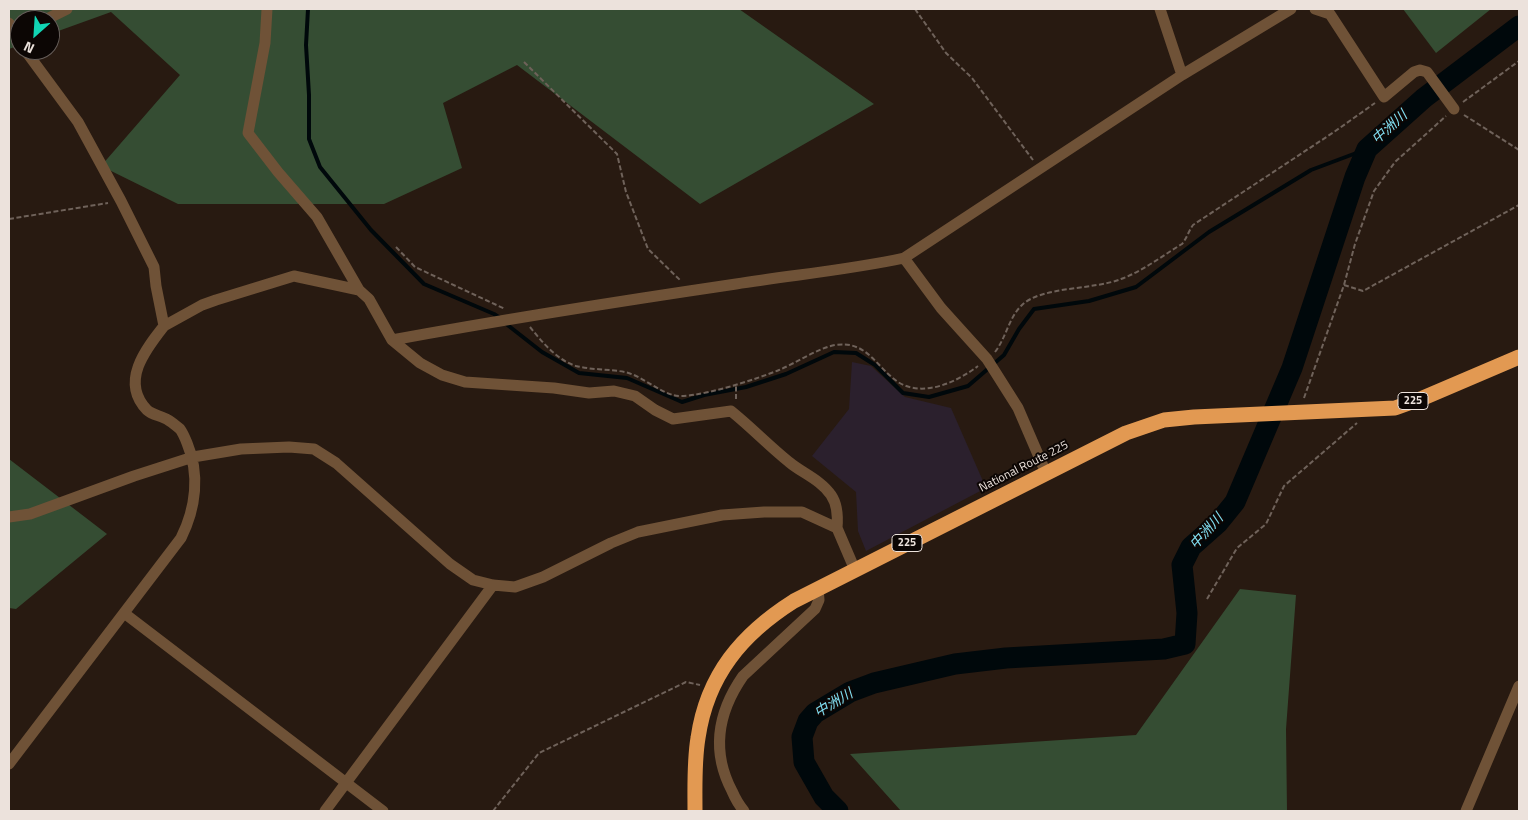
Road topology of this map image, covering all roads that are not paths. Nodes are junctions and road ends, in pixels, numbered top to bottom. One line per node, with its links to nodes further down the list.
1 (267, 9): 9 (street)
2 (1160, 9): 6 (street)
3 (1291, 9): 6 (street)
4 (1315, 9): 7 (street)
5 (32, 60): 10 (street)
6 (1182, 74): 8 (street)
7 (1453, 107)
8 (904, 258): 11 (street); 14 (street)
9 (359, 290): 10 (street); 11 (street)
10 (164, 326): 13 (street)
11 (392, 340): 16 (street)
12 (1519, 357): 14 (highway, National Route 225 / 225)
13 (193, 458): 15 (street); 18 (street); 20 (street)
14 (1046, 473): 17 (highway, National Route 225 / 225)
15 (9, 517)
16 (838, 528): 17 (street); 18 (street)
17 (855, 570): 19 (highway, National Route 225 / 225)
18 (493, 585): 23 (street)
19 (818, 588): 26 (highway, National Route 225 / 225); 27 (street)
20 (124, 613): 22 (street); 23 (street)
21 (1519, 686): 28 (street)
22 (9, 764)
23 (346, 784): 24 (street); 25 (street)
24 (325, 811)
25 (383, 811)
26 (695, 811)
27 (744, 811)
28 (1466, 811)

